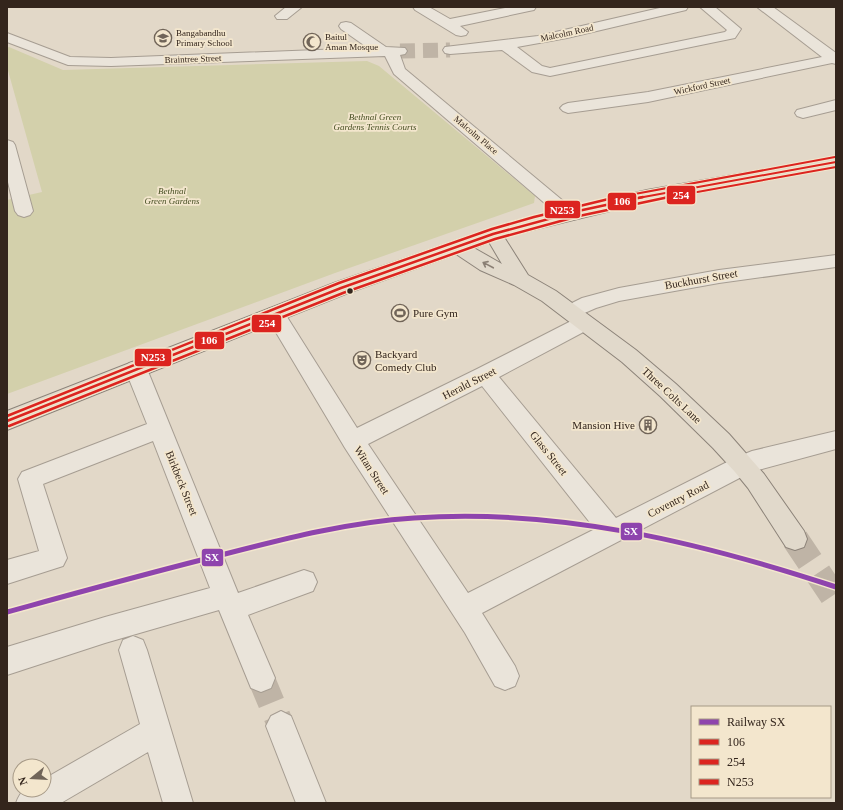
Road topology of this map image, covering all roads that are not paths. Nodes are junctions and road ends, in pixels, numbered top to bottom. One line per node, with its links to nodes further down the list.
1 (295, 7): 8 (street)
2 (420, 7): 9 (street)
3 (468, 7): 9 (street)
4 (529, 7): 9 (street)
5 (682, 7): 12 (street, Malcolm Road)
6 (707, 7): 12 (street)
7 (764, 7): 16 (street)
8 (282, 16)
9 (448, 24): 13 (street)
10 (346, 26): 15 (street)
11 (7, 37): 15 (street, Braintree Street)
12 (506, 46): 13 (street, Malcolm Road)
13 (485, 49): 14 (street, Malcolm Road)
14 (450, 50)
15 (391, 52): 23 (street, Malcolm Place)
16 (835, 59): 18 (street, Wickford Street)
17 (836, 104): 19 (street)
18 (568, 108)
19 (803, 113)
20 (7, 145): 22 (street)
21 (836, 162): 23 (main road)
22 (24, 211)
23 (568, 214): 24 (main road)
24 (493, 234): 25 (main road); 27 (main road, Three Colts Lane)
25 (458, 246): 27 (main road, Three Colts Lane, one-way to 25); 28 (main road)
26 (836, 261): 29 (street, Buckhurst Street)
27 (521, 280): 29 (main road, Three Colts Lane)
28 (275, 314): 30 (main road); 35 (street, Witan Street)
29 (577, 318): 31 (street, Herald Street); 36 (main road, Three Colts Lane)
30 (136, 369): 32 (main road); 33 (street, Birkbeck Street)
31 (485, 375): 35 (street, Herald Street); 37 (street, Glass Street)
32 (7, 420)
33 (160, 429): 39 (street); 41 (street, Birkbeck Street)
34 (836, 440): 36 (street, Coventry Road)
35 (353, 441): 42 (street, Witan Street)
36 (743, 465): 37 (street, Coventry Road); 38 (main road, Three Colts Lane)
37 (612, 532): 42 (street, Coventry Road)
38 (795, 539)
39 (7, 572)
40 (304, 582): 41 (street)
41 (232, 609): 44 (street); 46 (street, Birkbeck Street)
42 (468, 616): 45 (street, Witan Street)
43 (133, 650): 48 (street)
44 (7, 661)
45 (505, 676)
46 (261, 678)
47 (281, 726): 51 (street)
48 (157, 731): 49 (street); 50 (street)
49 (31, 803)
50 (178, 803)
51 (311, 803)

